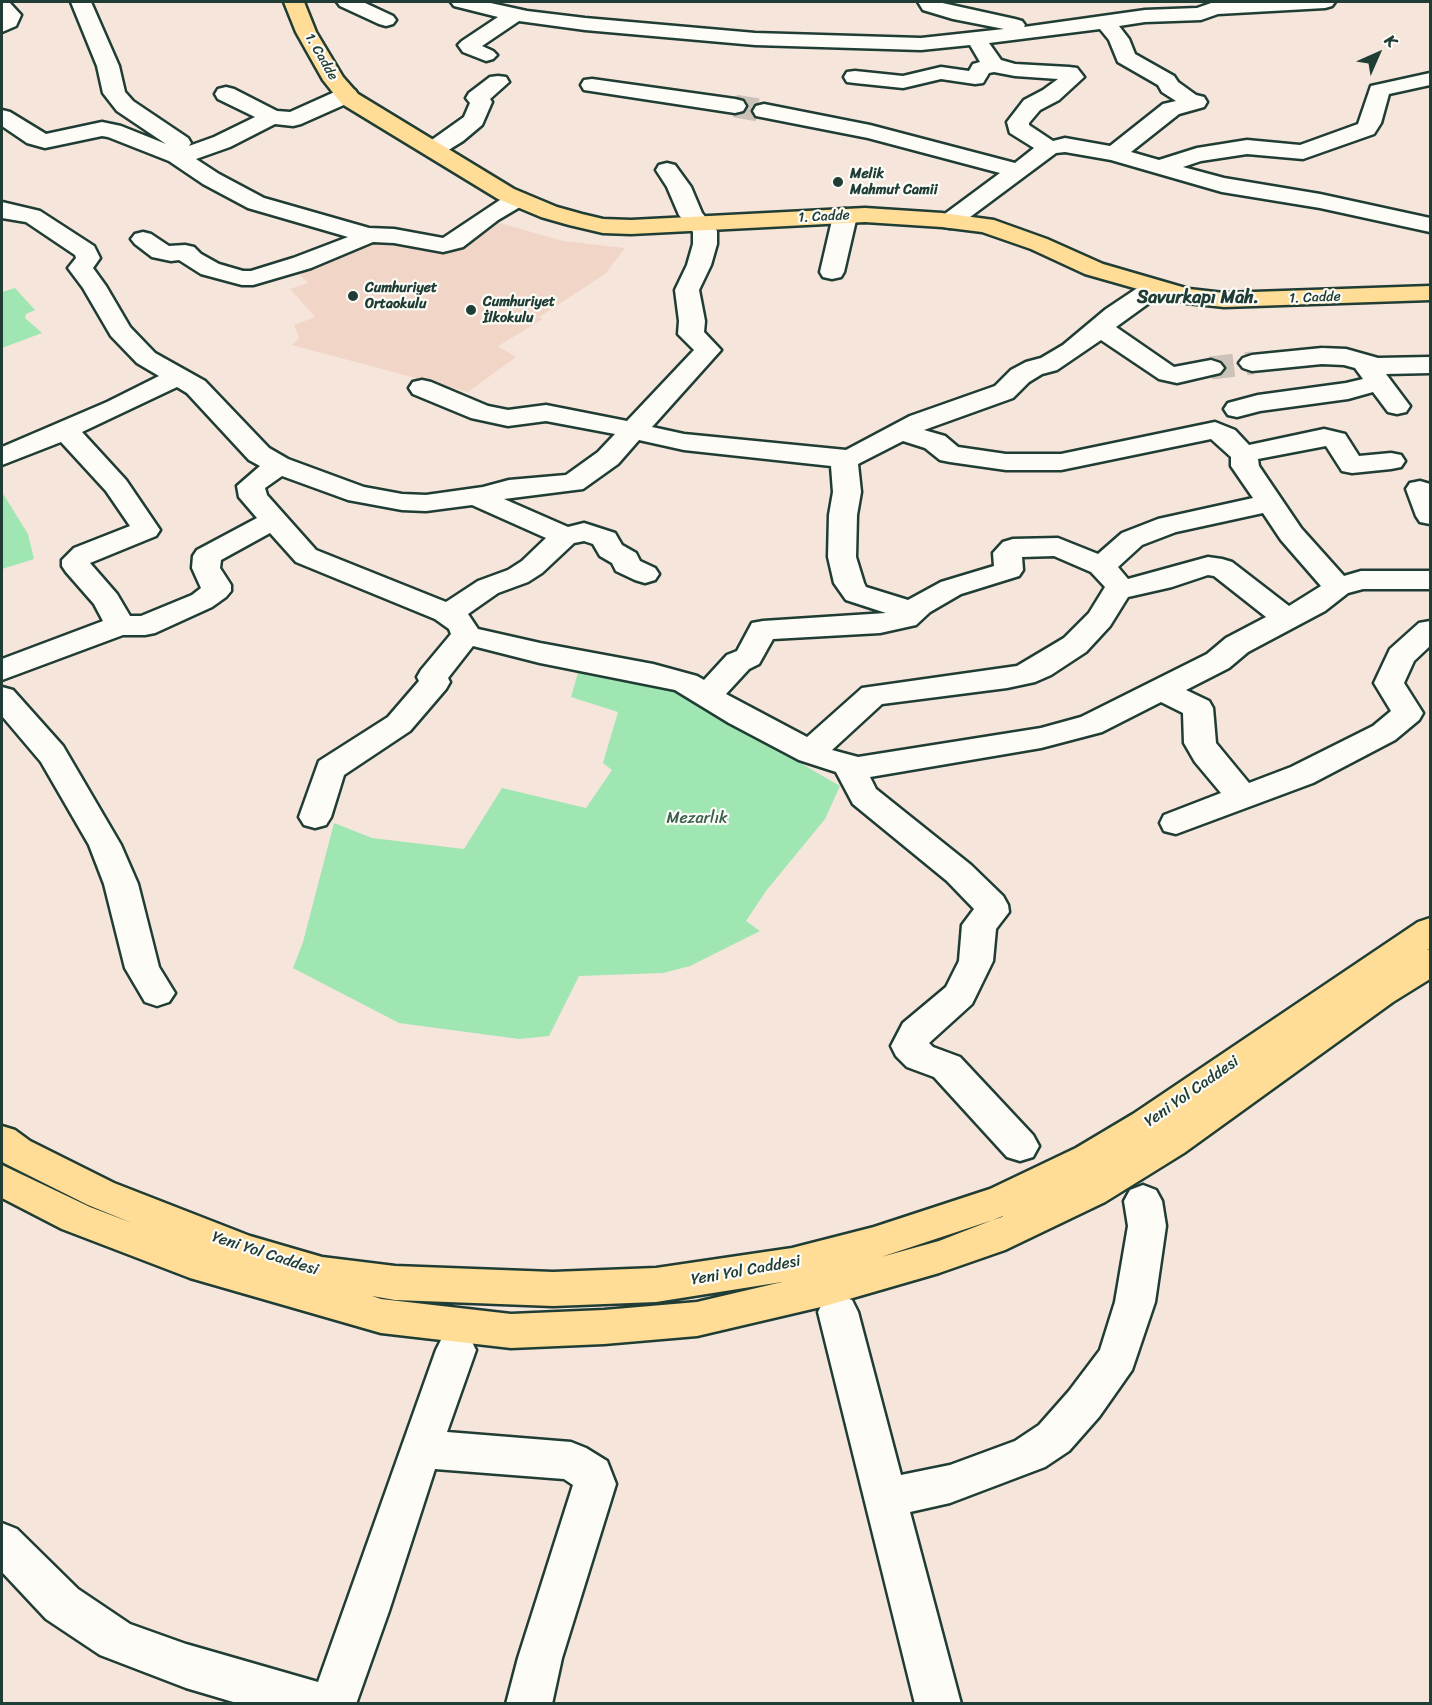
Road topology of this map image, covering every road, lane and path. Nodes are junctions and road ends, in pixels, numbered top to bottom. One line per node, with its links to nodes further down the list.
1 (81, 2): 33 (street)
2 (294, 2): 25 (main road, 1. Cadde)
3 (347, 2): 12 (street)
4 (461, 2): 10 (street)
5 (566, 2): 13 (street)
6 (928, 2): 16 (street)
7 (1139, 2): 11 (street)
8 (1325, 2): 11 (street)
9 (2, 6): 15 (street)
10 (516, 14): 13 (street); 18 (street)
11 (1155, 16): 14 (street)
12 (386, 20)
13 (551, 20): 17 (street)
14 (1106, 22): 16 (street); 32 (street)
15 (2, 26)
16 (1030, 32): 17 (street)
17 (976, 39): 19 (street)
18 (486, 56)
19 (993, 65): 20 (street); 31 (street)
20 (855, 77)
21 (1431, 79): 34 (street)
22 (498, 82): 30 (street)
23 (592, 85): 26 (street)
24 (226, 94): 29 (street)
25 (346, 95): 29 (street); 30 (main road, 1. Cadde)
26 (735, 106)
27 (775, 114): 36 (street)
28 (2, 117): 33 (street)
29 (272, 117): 33 (street)
30 (434, 148): 37 (main road, 1. Cadde)
31 (1049, 148): 32 (street); 36 (street)
32 (1114, 154): 34 (street)
33 (186, 155): 43 (street)
34 (1160, 167): 42 (street)
35 (667, 170): 41 (street)
36 (1020, 171): 40 (street)
37 (517, 199): 41 (main road, 1. Cadde); 43 (street)
38 (2, 209): 53 (street)
39 (845, 216): 40 (main road, 1. Cadde); 41 (main road, 1. Cadde); 45 (street)
40 (950, 221): 46 (main road, 1. Cadde)
41 (699, 224): 58 (street)
42 (1431, 225)
43 (368, 235): 44 (street)
44 (143, 240)
45 (832, 272)
46 (1154, 288): 47 (main road, 1. Cadde); 48 (street)
47 (1431, 293)
48 (1101, 328): 51 (street); 59 (street)
49 (1252, 363): 52 (street)
50 (1431, 365): 52 (street)
51 (1211, 368)
52 (1372, 372): 55 (street); 56 (street)
53 (177, 377): 57 (street); 64 (street)
54 (422, 388): 58 (street)
55 (1397, 406)
56 (1237, 409)
57 (64, 429): 61 (street); 78 (street)
58 (634, 431): 62 (street); 66 (street)
59 (901, 432): 60 (street); 62 (street)
60 (1242, 454): 63 (street); 67 (street)
61 (2, 457)
62 (844, 459): 76 (street)
63 (1391, 461)
64 (278, 465): 66 (street); 69 (street)
65 (1420, 489): 68 (street)
66 (477, 497): 70 (street)
67 (1270, 503): 71 (street); 74 (street)
68 (1431, 516)
69 (274, 520): 78 (street); 79 (street)
70 (566, 536): 72 (street); 79 (street)
71 (1101, 566): 75 (street); 76 (street)
72 (645, 574)
73 (1428, 578): 74 (street)
74 (1338, 587): 77 (street)
75 (1118, 590): 77 (street); 85 (street)
76 (911, 613): 83 (street)
77 (1286, 618): 82 (street)
78 (120, 625): 81 (street)
79 (457, 625): 83 (street); 88 (street)
80 (1431, 630): 87 (street)
81 (2, 670)
82 (1162, 690): 86 (street); 87 (street)
83 (707, 695): 85 (street)
84 (2, 697): 92 (street)
85 (810, 752): 86 (street)
86 (848, 765): 94 (street)
87 (1243, 798): 89 (street)
88 (315, 817)
89 (1176, 823)
90 (1431, 931): 93 (main road, Yeni Yol Caddesi)
91 (1431, 962): 95 (main road, Yeni Yol Caddesi)
92 (157, 993)
93 (2, 1141)
94 (1020, 1146)
95 (2, 1180)
96 (1143, 1201): 100 (street)
97 (838, 1312): 100 (street)
98 (456, 1350): 99 (street)
99 (421, 1449): 103 (street); 104 (street)
100 (885, 1498): 105 (street)
101 (2, 1543): 102 (street)
102 (317, 1704)
103 (333, 1704)
104 (529, 1704)
105 (938, 1704)

